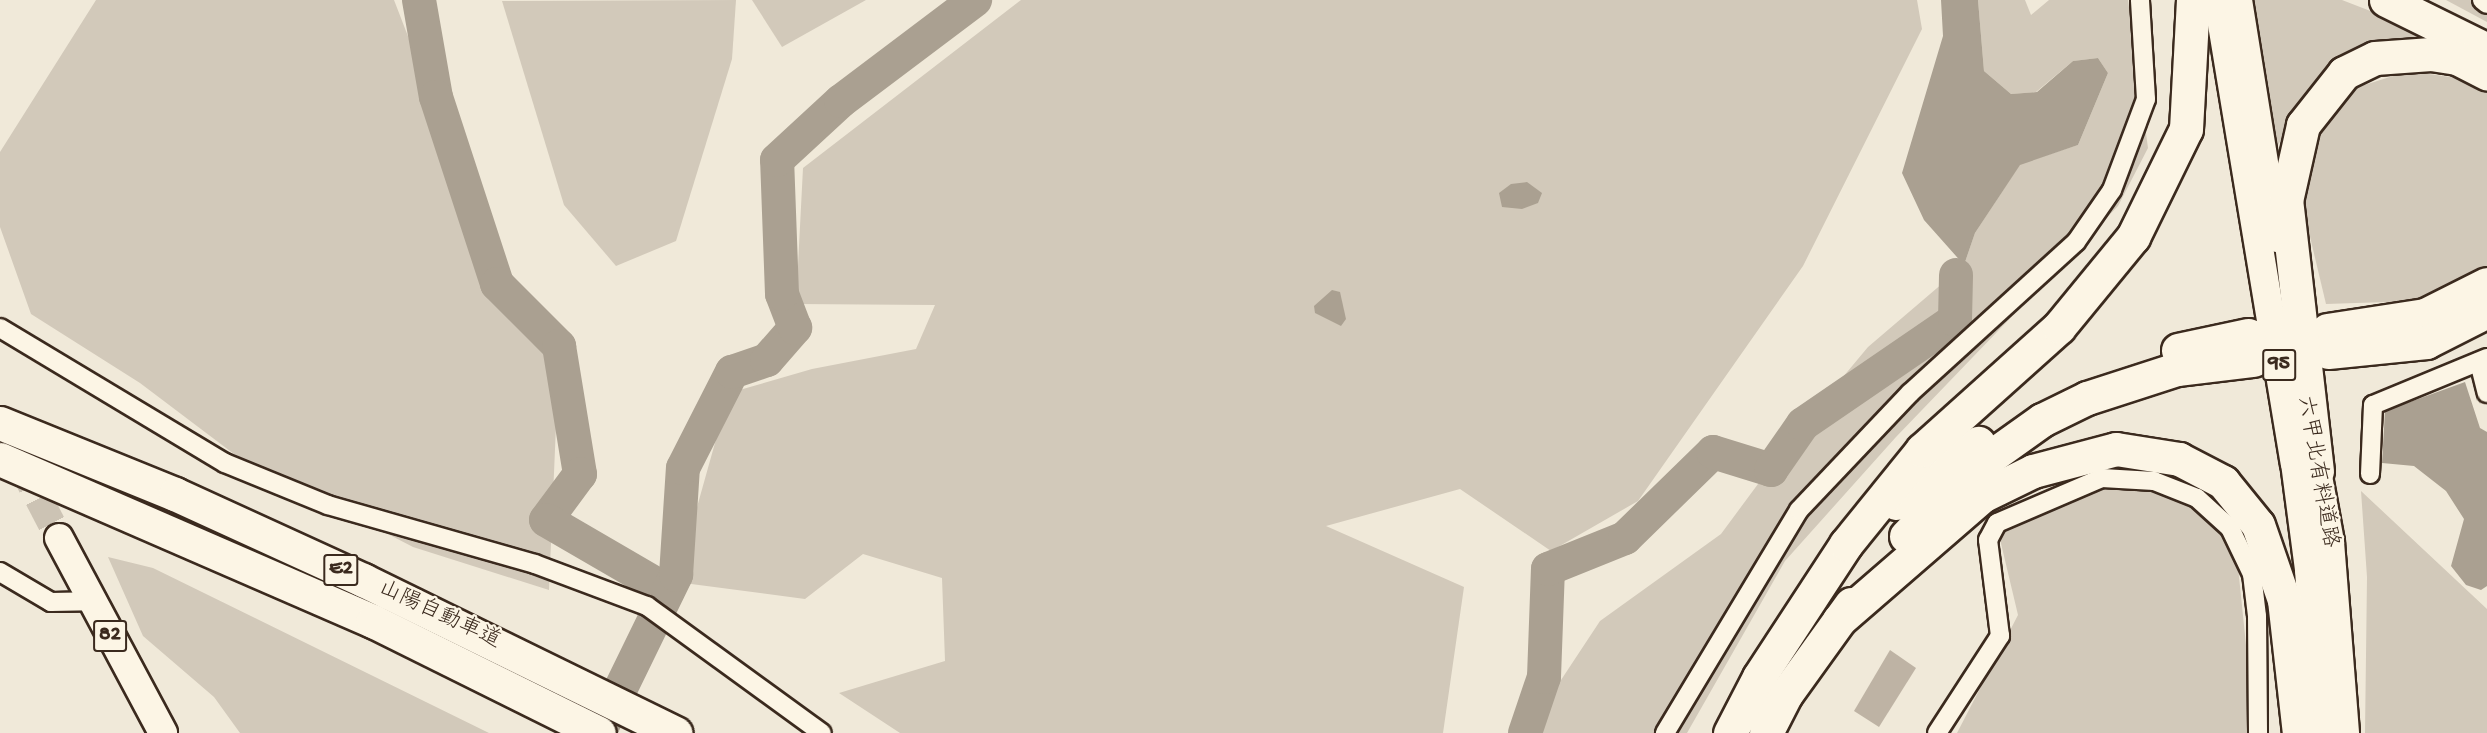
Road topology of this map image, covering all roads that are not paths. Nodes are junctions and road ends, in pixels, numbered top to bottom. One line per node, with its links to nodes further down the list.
1 (2140, 0): 30 (street)
2 (2193, 0): 20 (highway)
3 (2218, 0): 36 (main road, 六甲北有料道路 / 95)
4 (2238, 0): 17 (main road, 六甲北有料道路 / 95)
5 (2386, 0): 8 (highway)
6 (2482, 0): 7 (street)
7 (2487, 4)
8 (2487, 50)
9 (2487, 73): 17 (highway)
10 (2487, 284): 11 (highway)
11 (2487, 312)
12 (0, 328): 29 (street)
13 (2483, 360): 14 (street); 18 (street)
14 (2487, 393)
15 (0, 423): 24 (highway, 山陽自動車道 / E2)
16 (0, 459): 26 (highway, 山陽自動車道 / E2)
17 (2317, 471): 37 (main road, 六甲北有料道路 / 95)
18 (2370, 474)
19 (59, 538): 22 (main road, 82)
20 (1846, 544): 23 (highway); 31 (highway)
21 (0, 572): 22 (street)
22 (90, 600): 25 (main road, 82)
23 (1839, 620): 32 (highway); 35 (highway)
24 (556, 672): 27 (highway, 山陽自動車道 / E2); 28 (highway)
25 (163, 733)
26 (599, 733)
27 (676, 733)
28 (694, 733)
29 (822, 733)
30 (1665, 733)
31 (1730, 733)
32 (1766, 733)
33 (1937, 733): 34 (street)
34 (2258, 733)
35 (2299, 733)
36 (2321, 733)
37 (2345, 733)

